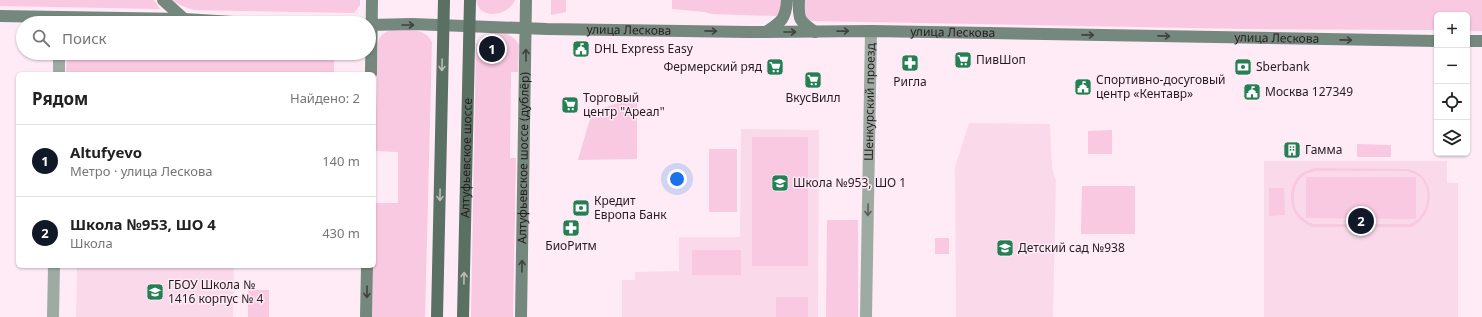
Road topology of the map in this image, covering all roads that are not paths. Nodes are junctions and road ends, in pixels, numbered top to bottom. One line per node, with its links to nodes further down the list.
1 (163, 0): 9 (main road)
2 (372, 0): 10 (main road)
3 (444, 0): 13 (main road)
4 (470, 0): 14 (main road, Алтуфьевское шоссе)
5 (526, 0): 15 (main road, Алтуфьевское шоссе (дублёр))
6 (787, 0): 17 (main road)
7 (799, 0): 18 (main road)
8 (0, 16): 11 (main road)
9 (181, 16)
10 (371, 16)
11 (16, 17)
12 (376, 25): 13 (main road, улица Лескова, one-way to 13)
13 (443, 26): 14 (main road, улица Лескова); 30 (main road, one-way to 30)
14 (469, 27): 15 (main road, улица Лескова); 31 (main road, Алтуфьевское шоссе, one-way to 14)
15 (526, 29): 17 (main road, улица Лескова, one-way to 17); 32 (main road, Алтуфьевское шоссе (дублёр), one-way to 15)
16 (871, 31): 18 (main road, улица Лескова, one-way to 16); 19 (main road, улица Лескова, one-way to 19); 33 (street, Шенкурский проезд, one-way to 33)
17 (766, 32): 18 (main road, улица Лескова, one-way to 18)
18 (815, 32)
19 (1434, 41)
20 (1470, 41): 21 (main road)
21 (1482, 41)
22 (59, 60): 24 (street)
23 (371, 60): 25 (main road)
24 (58, 72)
25 (371, 72)
26 (54, 268): 28 (street)
27 (367, 268): 29 (main road, one-way to 29)
28 (53, 317)
29 (366, 317)
30 (437, 317)
31 (463, 317)
32 (521, 317)
33 (866, 317)

